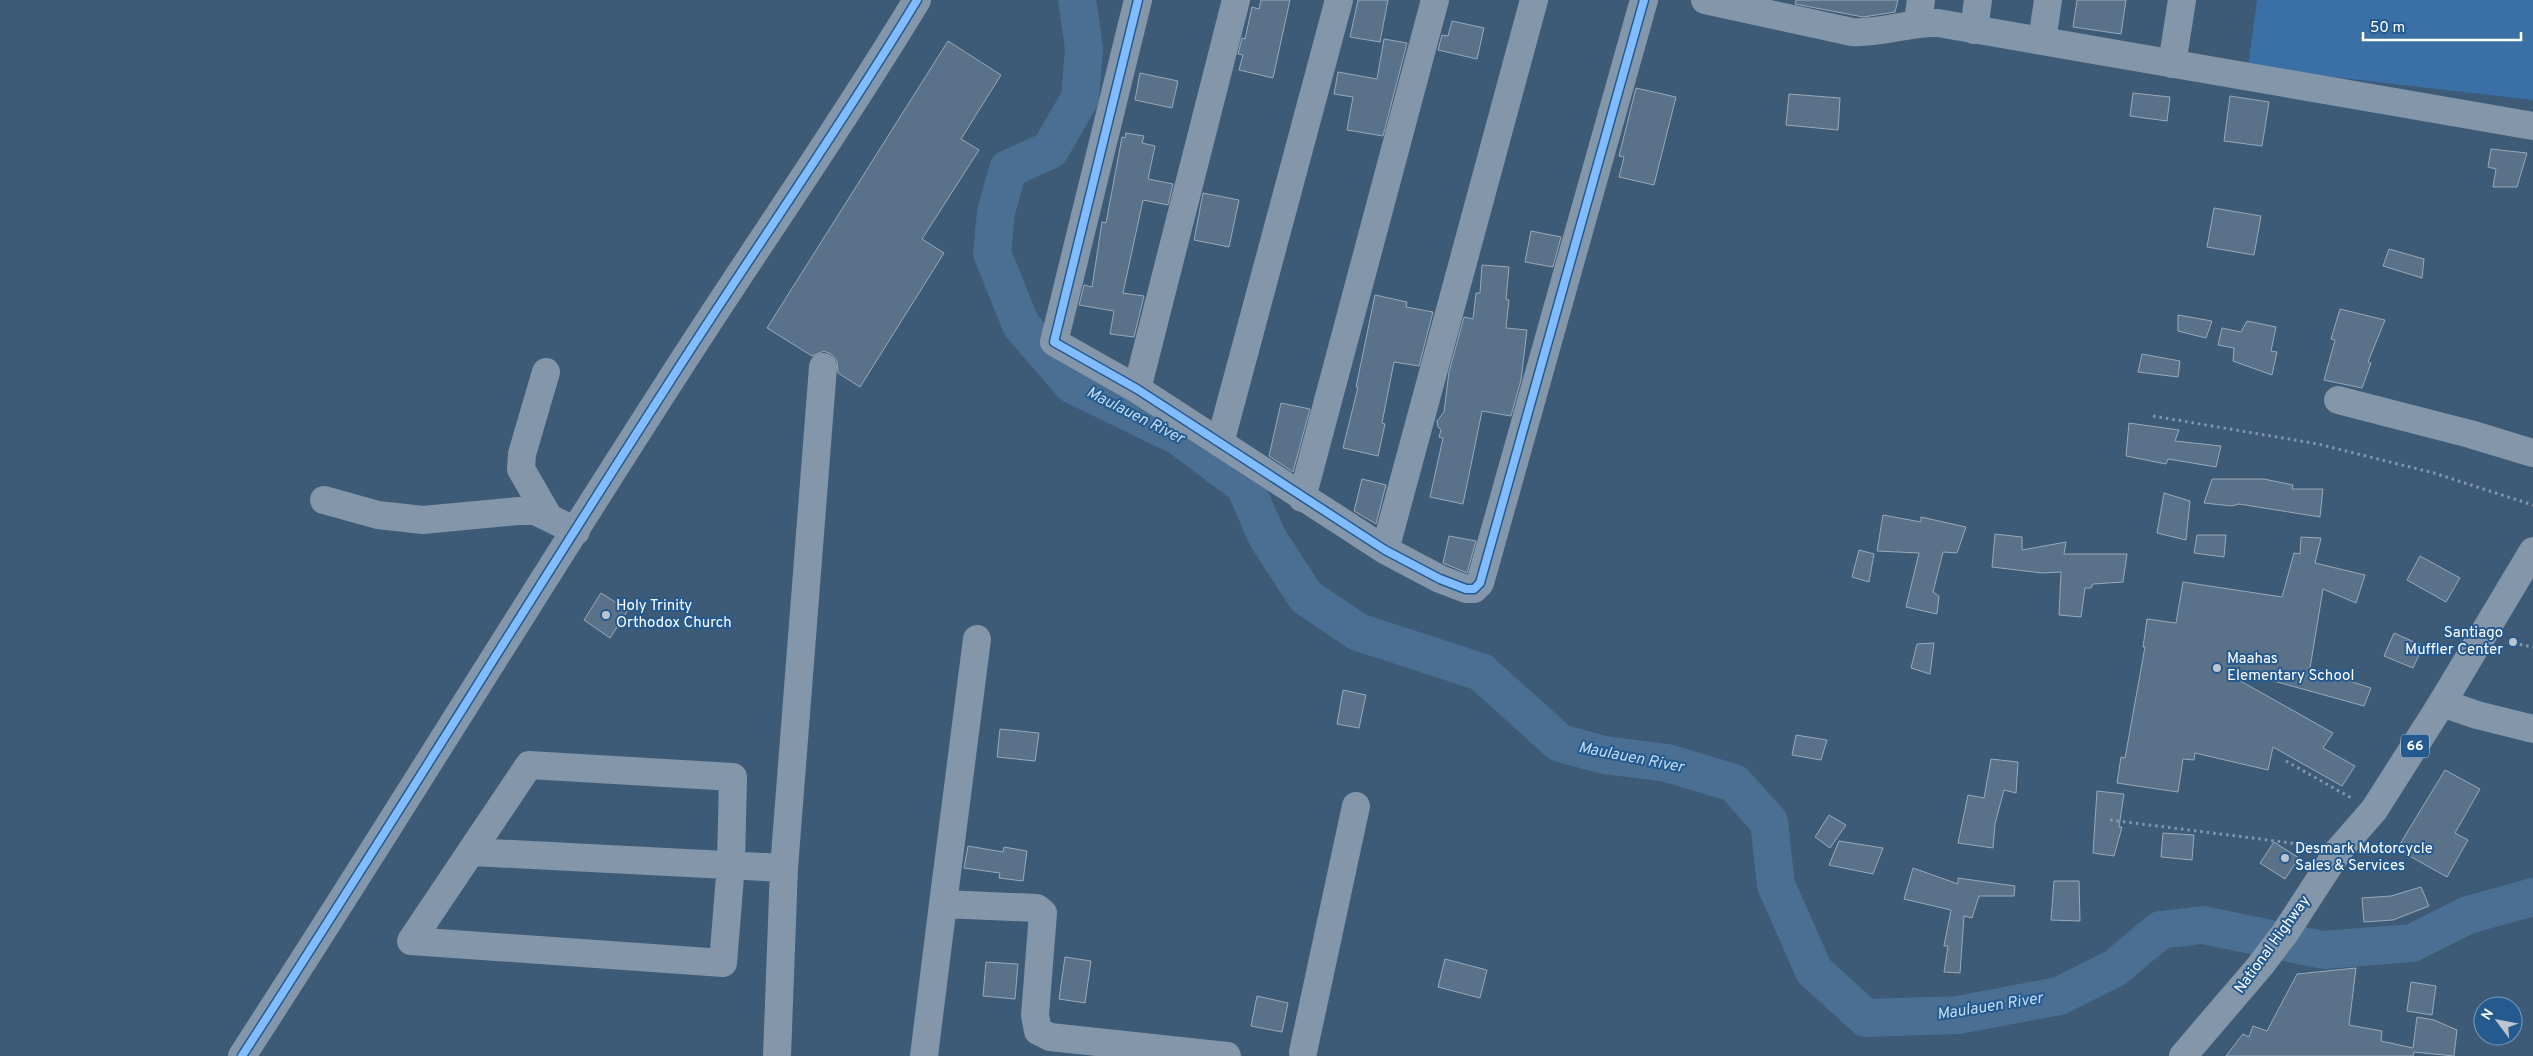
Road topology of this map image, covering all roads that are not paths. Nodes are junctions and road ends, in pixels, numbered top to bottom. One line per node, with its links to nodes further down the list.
1 (1138, 0): 19 (street)
2 (1236, 0): 19 (street)
3 (1339, 0): 21 (street)
4 (1435, 0): 23 (street)
5 (1534, 0): 27 (street)
6 (1644, 0): 27 (street)
7 (1705, 0): 12 (street)
8 (1978, 0): 13 (street)
9 (2048, 0): 14 (street)
10 (2182, 0): 15 (street)
11 (915, 1): 26 (street)
12 (1920, 11): 13 (street)
13 (1974, 30): 14 (street)
14 (2042, 42): 15 (street)
15 (2172, 64): 16 (street)
16 (2533, 126)
17 (823, 367): 35 (street)
18 (546, 372): 25 (street)
19 (1137, 389): 21 (street)
20 (2338, 400): 22 (street)
21 (1220, 443): 23 (street)
22 (2533, 453)
23 (1302, 498): 27 (street)
24 (324, 500): 25 (street)
25 (548, 516): 26 (street)
26 (576, 531): 39 (street)
27 (1385, 550)
28 (2533, 551): 30 (main road, National Highway / 66)
29 (977, 639): 36 (street)
30 (2442, 703): 31 (street); 43 (main road, National Highway / 66)
31 (2533, 729)
32 (1356, 806): 38 (street)
33 (472, 852): 34 (street); 34 (street); 34 (street)
34 (731, 864): 35 (street)
35 (784, 868): 40 (street)
36 (943, 904): 37 (street); 41 (street)
37 (1193, 1055): 42 (street)
38 (1300, 1055)
39 (242, 1056)
40 (777, 1056)
41 (924, 1056)
42 (1228, 1056)
43 (2183, 1056)

